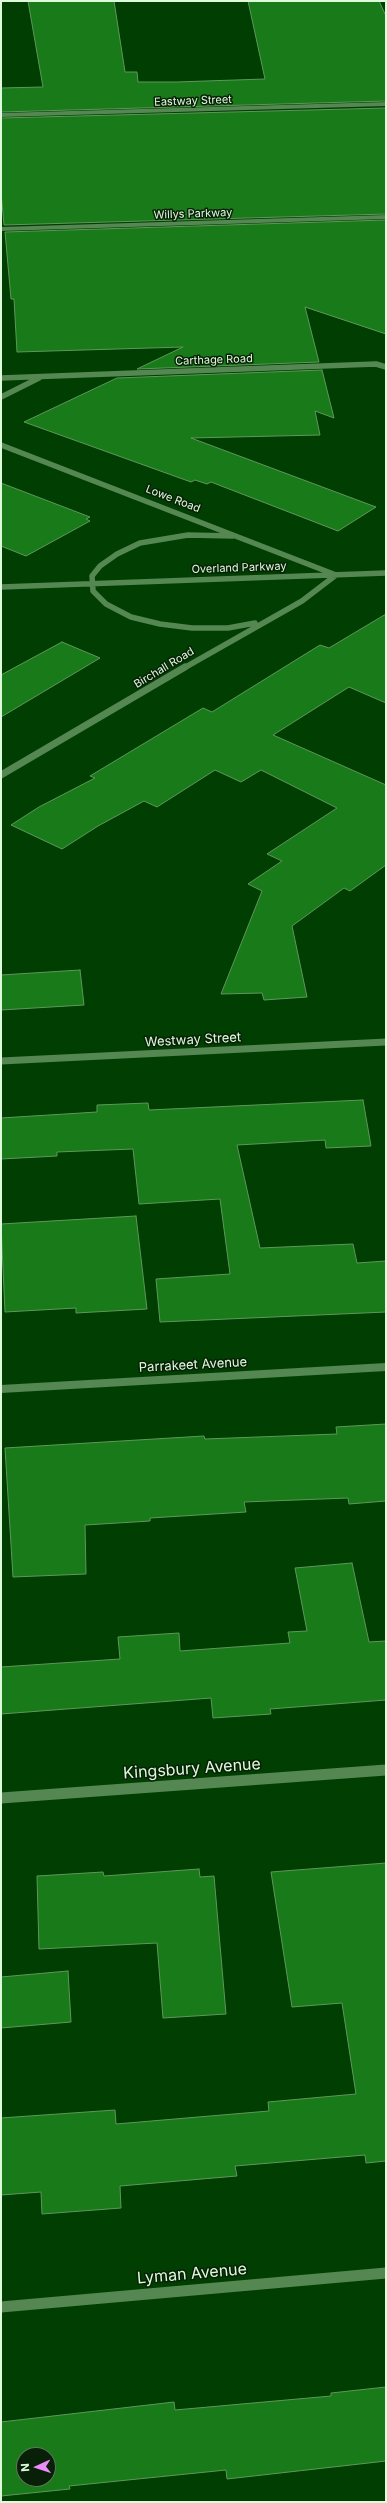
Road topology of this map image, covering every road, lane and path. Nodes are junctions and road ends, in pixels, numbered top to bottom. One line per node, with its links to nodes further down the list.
1 (386, 104): 2 (street, Eastway Street)
2 (1, 115)
3 (386, 217): 4 (street, Willys Parkway)
4 (1, 229)
5 (386, 359): 6 (street)
6 (376, 364): 7 (street, Carthage Road); 8 (street, Carthage Road)
7 (386, 368)
8 (42, 376): 9 (street, Carthage Road); 10 (street)
9 (1, 378)
10 (1, 397)
11 (1, 445): 12 (street, Lowe Road)
12 (242, 536): 14 (street, Lowe Road); 15 (street)
13 (386, 573): 14 (street, Overland Parkway)
14 (336, 575): 15 (street, Overland Parkway); 17 (street, Birchall Road)
15 (93, 584): 16 (street, Overland Parkway); 17 (street)
16 (1, 587)
17 (262, 622): 18 (street, Birchall Road)
18 (1, 775)
19 (386, 1042): 20 (street, Westway Street)
20 (1, 1061)
21 (386, 1367): 22 (street, Parrakeet Avenue)
22 (1, 1389)
23 (386, 1770): 24 (street, Kingsbury Avenue)
24 (1, 1798)
25 (386, 2273): 26 (street, Lyman Avenue)
26 (1, 2308)

